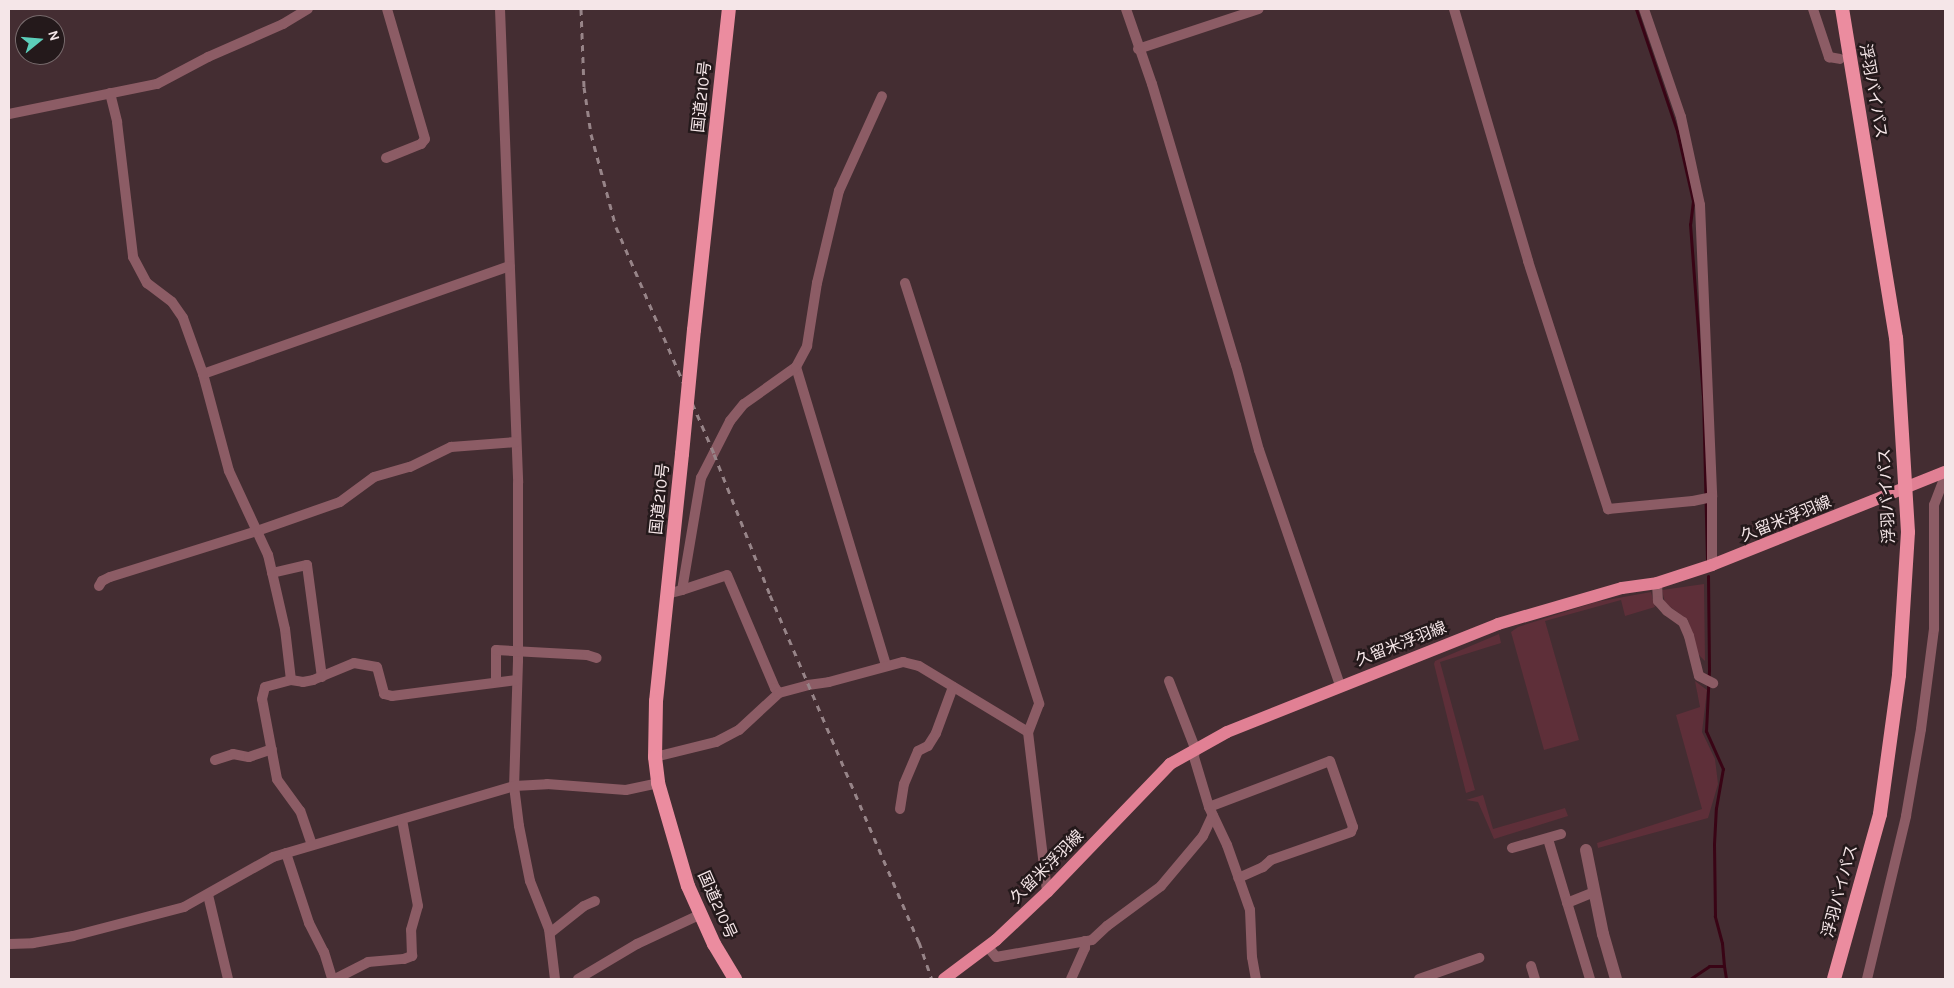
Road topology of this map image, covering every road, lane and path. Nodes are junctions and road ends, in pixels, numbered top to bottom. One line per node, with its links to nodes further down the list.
1 (308, 9): 13 (street)
2 (387, 9): 16 (street)
3 (500, 9): 17 (street)
4 (729, 9): 32 (highway, 国道210号, bridge)
5 (1126, 9): 11 (street)
6 (1259, 9): 11 (street)
7 (1454, 9): 25 (street)
8 (1644, 9): 25 (street)
9 (1813, 9): 12 (street)
10 (1842, 9): 24 (highway, 浮羽バイパス)
11 (1138, 49): 42 (street)
12 (1840, 59)
13 (110, 93): 15 (street); 20 (street)
14 (882, 96): 19 (street)
15 (9, 114)
16 (386, 158)
17 (510, 266): 20 (street); 21 (street)
18 (905, 283): 45 (street)
19 (796, 367): 31 (street); 35 (street)
20 (202, 374): 26 (street)
21 (516, 442): 26 (street); 33 (street)
22 (1945, 472): 24 (main road, 久留米浮羽線)
23 (1945, 477): 87 (street)
24 (1905, 488): 27 (main road, 久留米浮羽線); 86 (highway, 浮羽バイパス)
25 (1712, 497): 27 (street)
26 (257, 531): 28 (street); 30 (street)
27 (1712, 565): 29 (main road, 久留米浮羽線)
28 (272, 573): 36 (street); 37 (street)
29 (1657, 583): 40 (street); 42 (main road, 久留米浮羽線)
30 (99, 586)
31 (682, 590): 32 (street); 44 (street)
32 (667, 594): 48 (highway, 国道210号)
33 (518, 651): 34 (street); 38 (street); 41 (street)
34 (597, 658)
35 (886, 666): 43 (street); 44 (street)
36 (322, 677): 37 (street); 41 (street)
37 (291, 680): 47 (street)
38 (517, 680): 41 (street); 51 (street)
39 (1168, 680): 46 (street)
40 (1709, 681)
41 (496, 682)
42 (1340, 686): 46 (main road, 久留米浮羽線)
43 (953, 687): 45 (street); 52 (street)
44 (779, 693): 48 (street)
45 (1028, 732): 62 (street)
46 (1195, 748): 53 (street); 62 (main road, 久留米浮羽線)
47 (272, 749): 49 (street); 57 (street)
48 (655, 757): 50 (highway, 国道210号)
49 (215, 760)
50 (658, 783): 51 (street); 67 (highway, 国道210号)
51 (514, 786): 54 (street); 68 (street)
52 (900, 809)
53 (1211, 811): 61 (street); 61 (street); 69 (street)
54 (402, 820): 57 (street); 75 (street)
55 (1561, 834): 56 (street)
56 (1548, 839): 58 (street); 66 (street)
57 (312, 845): 60 (street)
58 (1512, 848)
59 (1586, 850): 63 (street)
60 (286, 853): 64 (street); 75 (street)
61 (1238, 878): 81 (street)
62 (1048, 892): 71 (main road, 久留米浮羽線)
63 (1594, 892): 66 (street); 85 (street)
64 (208, 895): 70 (street); 74 (street)
65 (595, 901): 68 (street)
66 (1567, 903): 84 (street)
67 (699, 915): 77 (street); 78 (highway, 国道210号)
68 (550, 933): 76 (street)
69 (1085, 941): 71 (street); 80 (street)
70 (9, 944)
71 (988, 947): 79 (main road, 久留米浮羽線)
72 (1479, 958): 82 (street)
73 (1531, 966): 83 (street)
74 (228, 979)
75 (334, 979)
76 (556, 979)
77 (578, 979)
78 (735, 979)
79 (946, 979)
80 (1070, 979)
81 (1256, 979)
82 (1419, 979)
83 (1535, 979)
84 (1590, 979)
85 (1616, 979)
86 (1834, 979)
87 (1867, 979)

